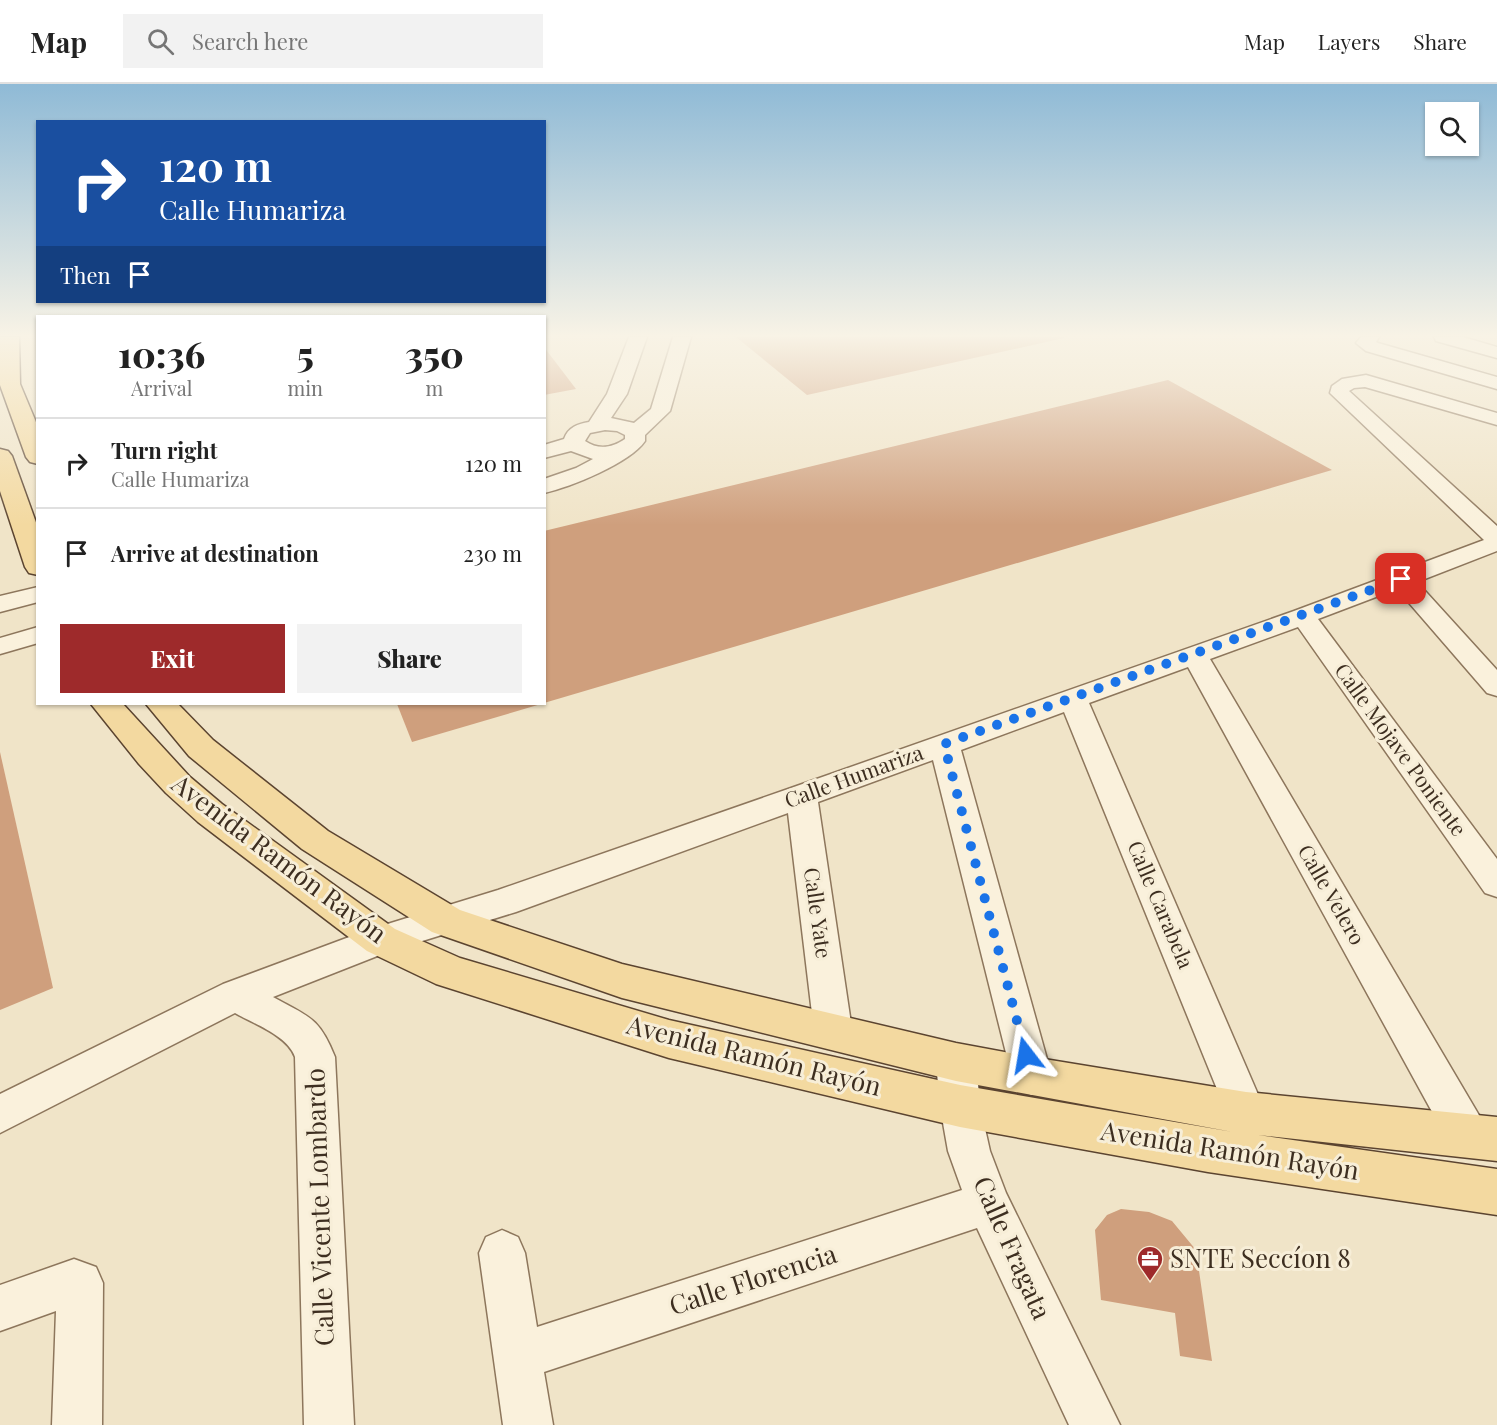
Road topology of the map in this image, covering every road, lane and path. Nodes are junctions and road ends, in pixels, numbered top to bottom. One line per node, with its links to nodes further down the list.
1 (19, 400): 12 (main road)
2 (613, 400): 6 (street)
3 (663, 400): 8 (street)
4 (1347, 400): 15 (street)
5 (1430, 400): 7 (street)
6 (597, 425): 8 (street); 9 (street)
7 (1493, 428)
8 (635, 433): 10 (street)
9 (574, 443): 10 (street); 11 (street)
10 (621, 450): 14 (street)
11 (546, 451)
12 (36, 452)
13 (0, 456): 16 (main road)
14 (546, 486)
15 (1497, 541): 17 (street, Calle Humariza)
16 (36, 561)
17 (1401, 579): 20 (street, Calle Humariza); 24 (street)
18 (36, 595): 19 (street)
19 (0, 604)
20 (1303, 616): 23 (street, Calle Humariza); 30 (street, Calle Mojave Poniente)
21 (36, 636): 22 (street)
22 (0, 646)
23 (1194, 654): 25 (street, Calle Humariza); 40 (street, Calle Velero)
24 (1497, 687)
25 (1073, 698): 28 (street, Calle Humariza); 38 (street, Calle Carabela)
26 (107, 705): 32 (main road, Avenida Ramón Rayón)
27 (162, 705): 31 (main road, Avenida Ramón Rayón)
28 (944, 744): 29 (street, Calle Humariza); 36 (street)
29 (802, 796): 31 (street, Calle Humariza); 34 (street, Calle Yate)
30 (1497, 884)
31 (446, 921): 32 (street, Calle Humariza); 34 (main road, Avenida Ramón Rayón)
32 (381, 940): 33 (street, Calle Humariza); 37 (main road, Avenida Ramón Rayón)
33 (236, 995): 39 (street, Calle Humariza); 47 (street, Calle Vicente Lombardo)
34 (833, 1030): 35 (main road, Avenida Ramón Rayón)
35 (956, 1062): 36 (main road, Avenida Ramón Rayón); 37 (street, Calle Fragata)
36 (1032, 1077): 38 (main road, Avenida Ramón Rayón)
37 (960, 1106): 41 (main road, Avenida Ramón Rayón); 42 (street, Calle Fragata)
38 (1246, 1113): 40 (main road, Avenida Ramón Rayón)
39 (0, 1114)
40 (1482, 1138)
41 (1497, 1192)
42 (988, 1203): 45 (street, Calle Florencia); 49 (street, Calle Fragata)
43 (502, 1252): 45 (street)
44 (0, 1308): 46 (street)
45 (518, 1357): 48 (street)
46 (77, 1425)
47 (329, 1425)
48 (528, 1425)
49 (1095, 1425)

